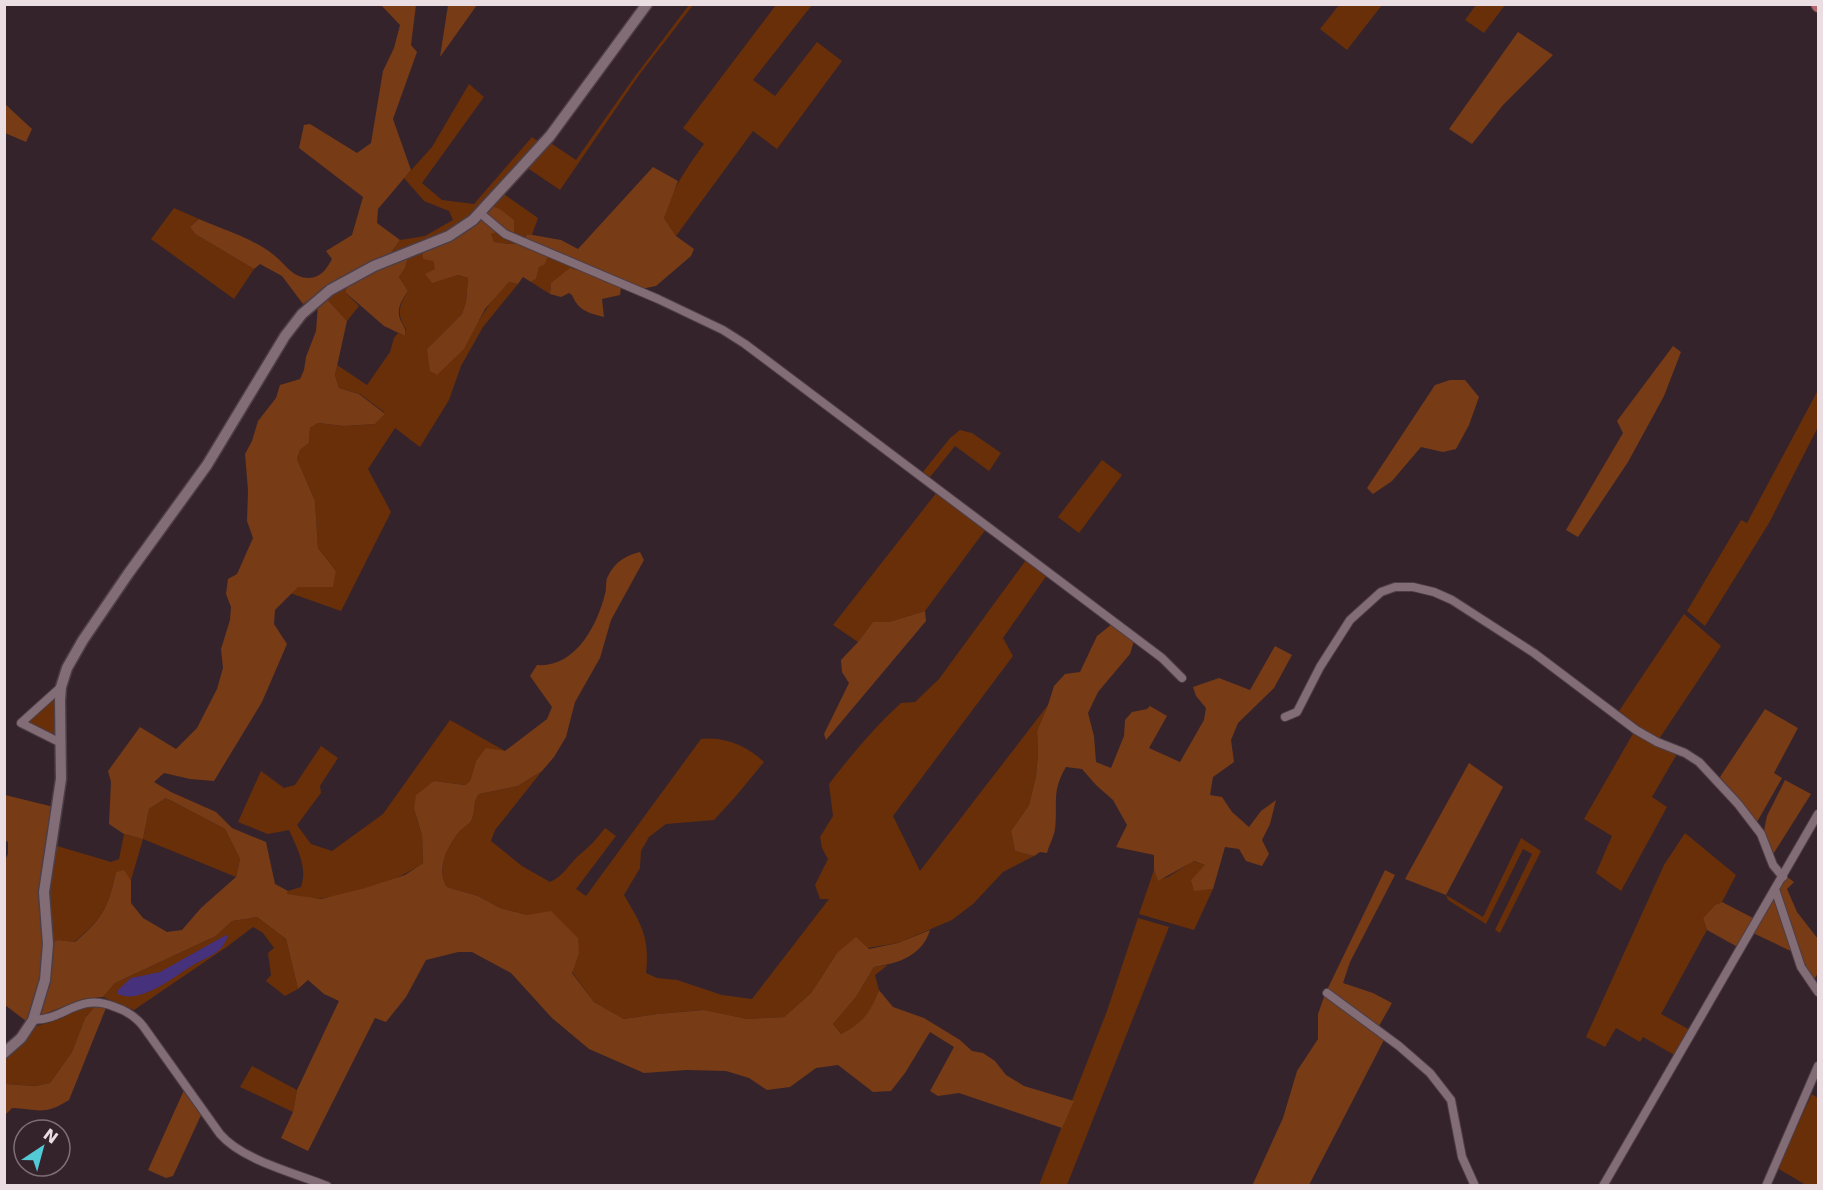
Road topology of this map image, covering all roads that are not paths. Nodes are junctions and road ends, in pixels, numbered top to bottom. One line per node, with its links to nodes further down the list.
1 (647, 4): 2 (street)
2 (480, 213): 3 (street); 4 (street)
3 (1182, 678)
4 (61, 687): 6 (street); 6 (street)
5 (1285, 717): 8 (street)
6 (61, 743): 12 (street)
7 (1818, 814): 8 (street)
8 (1783, 877): 9 (street)
9 (1775, 889): 10 (street); 17 (street)
10 (1818, 992)
11 (1327, 993): 16 (street)
12 (33, 1020): 13 (street); 15 (street)
13 (4, 1053)
14 (1818, 1066): 18 (street)
15 (327, 1185)
16 (1475, 1185)
17 (1603, 1185)
18 (1766, 1185)

